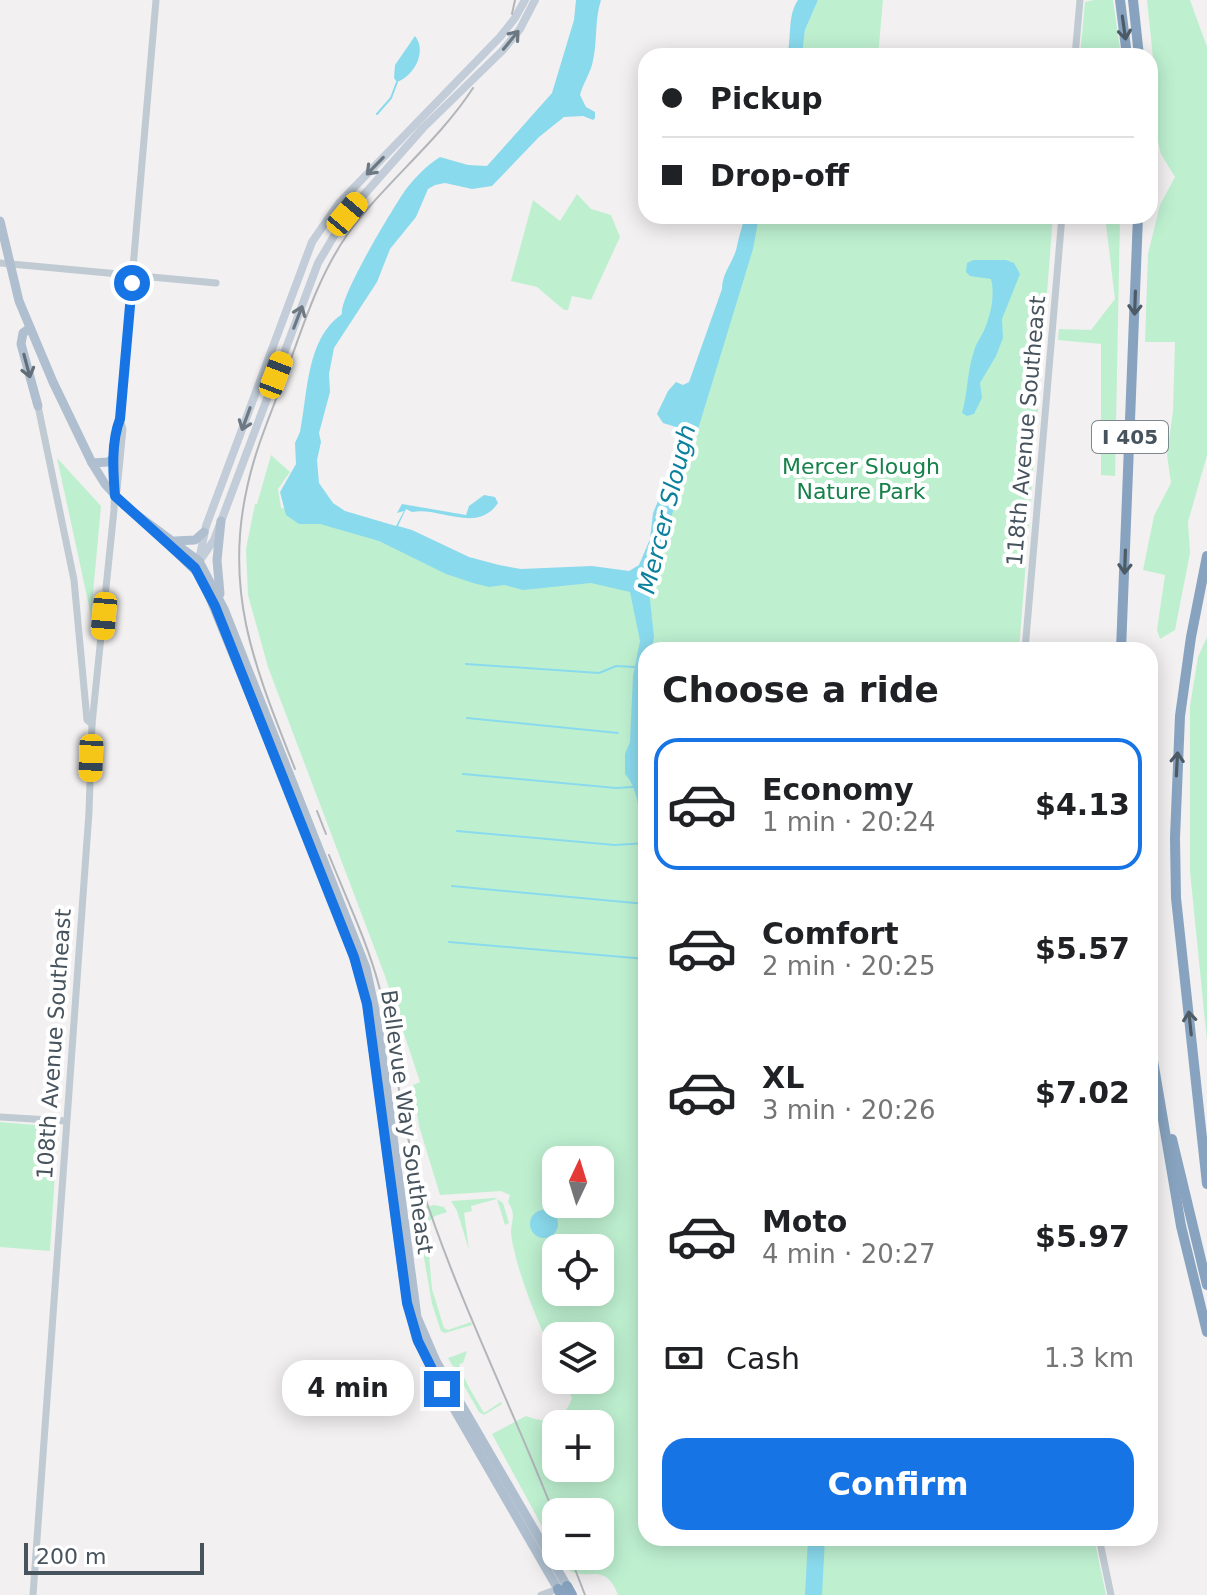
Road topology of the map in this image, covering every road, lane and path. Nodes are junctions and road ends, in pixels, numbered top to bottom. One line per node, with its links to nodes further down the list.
1 (156, 0): 14 (street, 108th Avenue Southeast)
2 (525, 0): 24 (main road, one-way to 24)
3 (535, 0): 22 (main road, one-way to 3)
4 (1080, 0): 7 (street)
5 (1120, 0): 8 (highway, one-way to 8)
6 (1133, 0): 9 (highway)
7 (1076, 48)
8 (1126, 48)
9 (1138, 48)
10 (0, 221): 13 (main road, Bellevue Way Southeast)
11 (1061, 224): 29 (street, 118th Avenue Southeast)
12 (1137, 224): 30 (highway, I 405, one-way to 30)
13 (4, 263): 14 (street); 16 (main road, Bellevue Way Southeast)
14 (132, 275): 15 (street); 18 (street, 108th Avenue Southeast)
15 (216, 283)
16 (30, 328): 17 (main road, one-way to 17); 20 (main road, Bellevue Way Southeast)
17 (38, 406): 31 (street)
18 (120, 419): 19 (street, 108th Avenue Southeast); 21 (street, 108th Avenue Southeast)
19 (114, 458): 20 (main road); 21 (street, 108th Avenue Southeast)
20 (92, 463): 21 (main road, Bellevue Way Southeast)
21 (115, 496): 23 (main road, Bellevue Way Southeast); 31 (street, 108th Avenue Southeast)
22 (221, 521): 27 (main road); 28 (main road)
23 (150, 526): 25 (main road, Bellevue Way Southeast); 27 (main road, Bellevue Way Southeast)
24 (204, 532): 25 (main road); 27 (main road)
25 (175, 541): 27 (main road, Bellevue Way Southeast)
26 (1207, 556): 37 (highway, one-way to 26)
27 (196, 564): 28 (main road, Bellevue Way Southeast); 36 (main road, Bellevue Way Southeast)
28 (224, 609): 38 (main road, Bellevue Way Southeast)
29 (1026, 642)
30 (1121, 642)
31 (92, 724): 35 (street, 108th Avenue Southeast)
32 (1158, 1077): 39 (highway)
33 (1158, 1090): 40 (highway)
34 (0, 1117): 35 (street)
35 (66, 1121): 44 (street, 108th Avenue Southeast)
36 (391, 1181): 38 (main road); 41 (main road, Bellevue Way Southeast)
37 (1207, 1184)
38 (402, 1203): 41 (main road, Bellevue Way Southeast)
39 (1207, 1285)
40 (1207, 1332)
41 (473, 1434): 43 (main road, Bellevue Way Southeast); 43 (main road, Bellevue Way Southeast)
42 (1101, 1546): 46 (street)
43 (565, 1591): 45 (street)
44 (33, 1595)
45 (541, 1595)
46 (1111, 1595)

